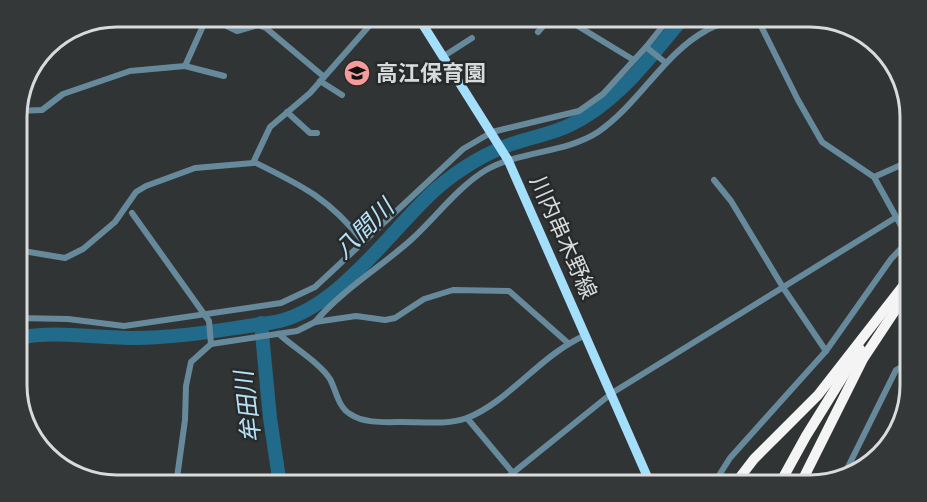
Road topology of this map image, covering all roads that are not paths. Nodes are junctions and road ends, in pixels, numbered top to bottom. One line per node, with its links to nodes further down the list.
1 (203, 27): 18 (street)
2 (229, 27): 3 (street)
3 (251, 27)
4 (263, 27): 20 (street)
5 (367, 27): 20 (street)
6 (425, 27): 15 (main road, 川内串木野線)
7 (542, 27): 12 (street)
8 (577, 27): 16 (street)
9 (661, 27): 14 (street)
10 (712, 27): 17 (street)
11 (762, 27): 29 (street)
12 (538, 32)
13 (472, 38): 15 (street)
14 (646, 47): 16 (street); 17 (street)
15 (444, 56): 24 (main road, 川内串木野線)
16 (632, 59): 24 (street)
17 (666, 63): 26 (street)
18 (185, 66): 19 (street); 22 (street)
19 (224, 76)
20 (321, 79): 21 (street); 23 (street)
21 (342, 95)
22 (27, 111)
23 (287, 112): 25 (street); 27 (street)
24 (492, 132): 26 (main road, 川内串木野線); 34 (street)
25 (317, 133)
26 (508, 160): 43 (street); 45 (main road, 川内串木野線)
27 (255, 162): 34 (street); 36 (street)
28 (900, 165): 29 (street)
29 (874, 177): 32 (street)
30 (714, 180): 37 (street)
31 (132, 213): 41 (street)
32 (895, 218): 33 (street); 37 (street)
33 (900, 226)
34 (364, 243): 41 (street)
35 (900, 250): 48 (street)
36 (27, 252)
37 (784, 289): 48 (street); 50 (street)
38 (900, 290): 57 (highway)
39 (900, 295): 58 (highway)
40 (900, 303): 59 (highway)
41 (203, 315): 42 (street); 46 (street)
42 (27, 318)
43 (315, 322): 44 (street); 47 (street)
44 (279, 334): 46 (street); 51 (street)
45 (586, 335): 47 (street); 50 (main road, 川内串木野線)
46 (211, 342): 54 (street)
47 (568, 343): 51 (street)
48 (826, 351): 56 (street)
49 (900, 368): 52 (street)
50 (612, 393): 53 (street); 55 (main road, 川内串木野線)
51 (467, 418): 53 (street)
52 (848, 467)
53 (513, 474)
54 (178, 475)
55 (647, 475)
56 (719, 475)
57 (742, 475)
58 (785, 475)
59 (805, 475)

